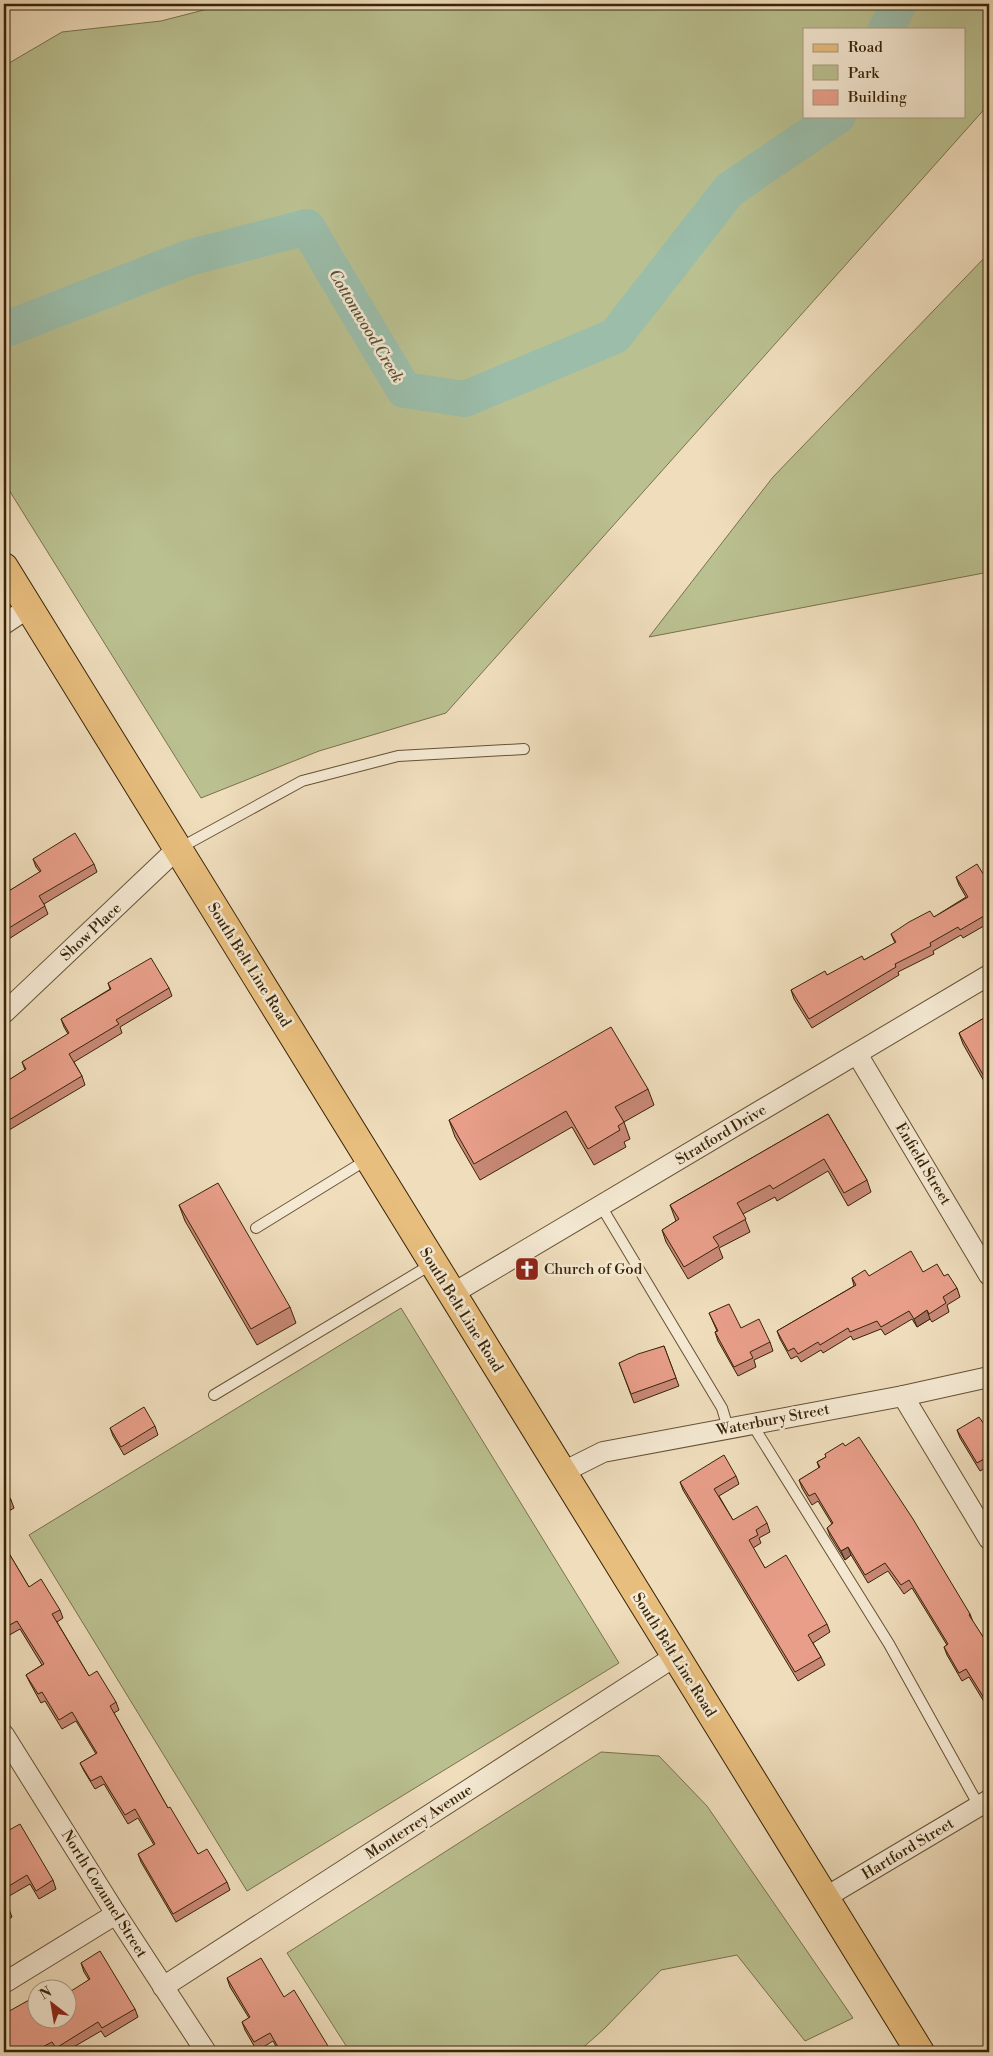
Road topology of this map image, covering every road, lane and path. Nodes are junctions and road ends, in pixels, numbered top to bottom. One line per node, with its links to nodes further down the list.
1 (4, 568): 2 (main road, South Belt Line Road)
2 (28, 608): 3 (street); 5 (main road, South Belt Line Road)
3 (4, 624)
4 (524, 749): 5 (lane)
5 (177, 849): 7 (street, Show Place); 9 (main road, South Belt Line Road)
6 (989, 975): 8 (street, Stratford Drive)
7 (4, 1014)
8 (857, 1054): 10 (street, Stratford Drive); 13 (street, Enfield Street)
9 (368, 1159): 11 (lane); 12 (main road, South Belt Line Road)
10 (601, 1206): 14 (street, Stratford Drive); 19 (lane)
11 (256, 1228)
12 (433, 1264): 14 (main road, South Belt Line Road); 16 (lane)
13 (989, 1275)
14 (452, 1294): 20 (main road, South Belt Line Road)
15 (989, 1377): 17 (street, Waterbury Street)
16 (214, 1395)
17 (903, 1396): 18 (street, Waterbury Street); 21 (street)
18 (752, 1424): 19 (street, Waterbury Street); 24 (lane)
19 (728, 1428): 20 (street, Waterbury Street)
20 (562, 1473): 22 (main road, South Belt Line Road)
21 (989, 1539)
22 (674, 1657): 25 (main road, South Belt Line Road); 28 (street, Monterrey Avenue)
23 (4, 1735): 26 (street, North Cozumel Street)
24 (984, 1803): 25 (street, Hartford Street)
25 (826, 1897): 30 (main road, South Belt Line Road)
26 (116, 1914): 27 (street); 28 (street, North Cozumel Street)
27 (4, 1983)
28 (163, 1988): 29 (street, North Cozumel Street)
29 (206, 2052)
30 (920, 2052)

